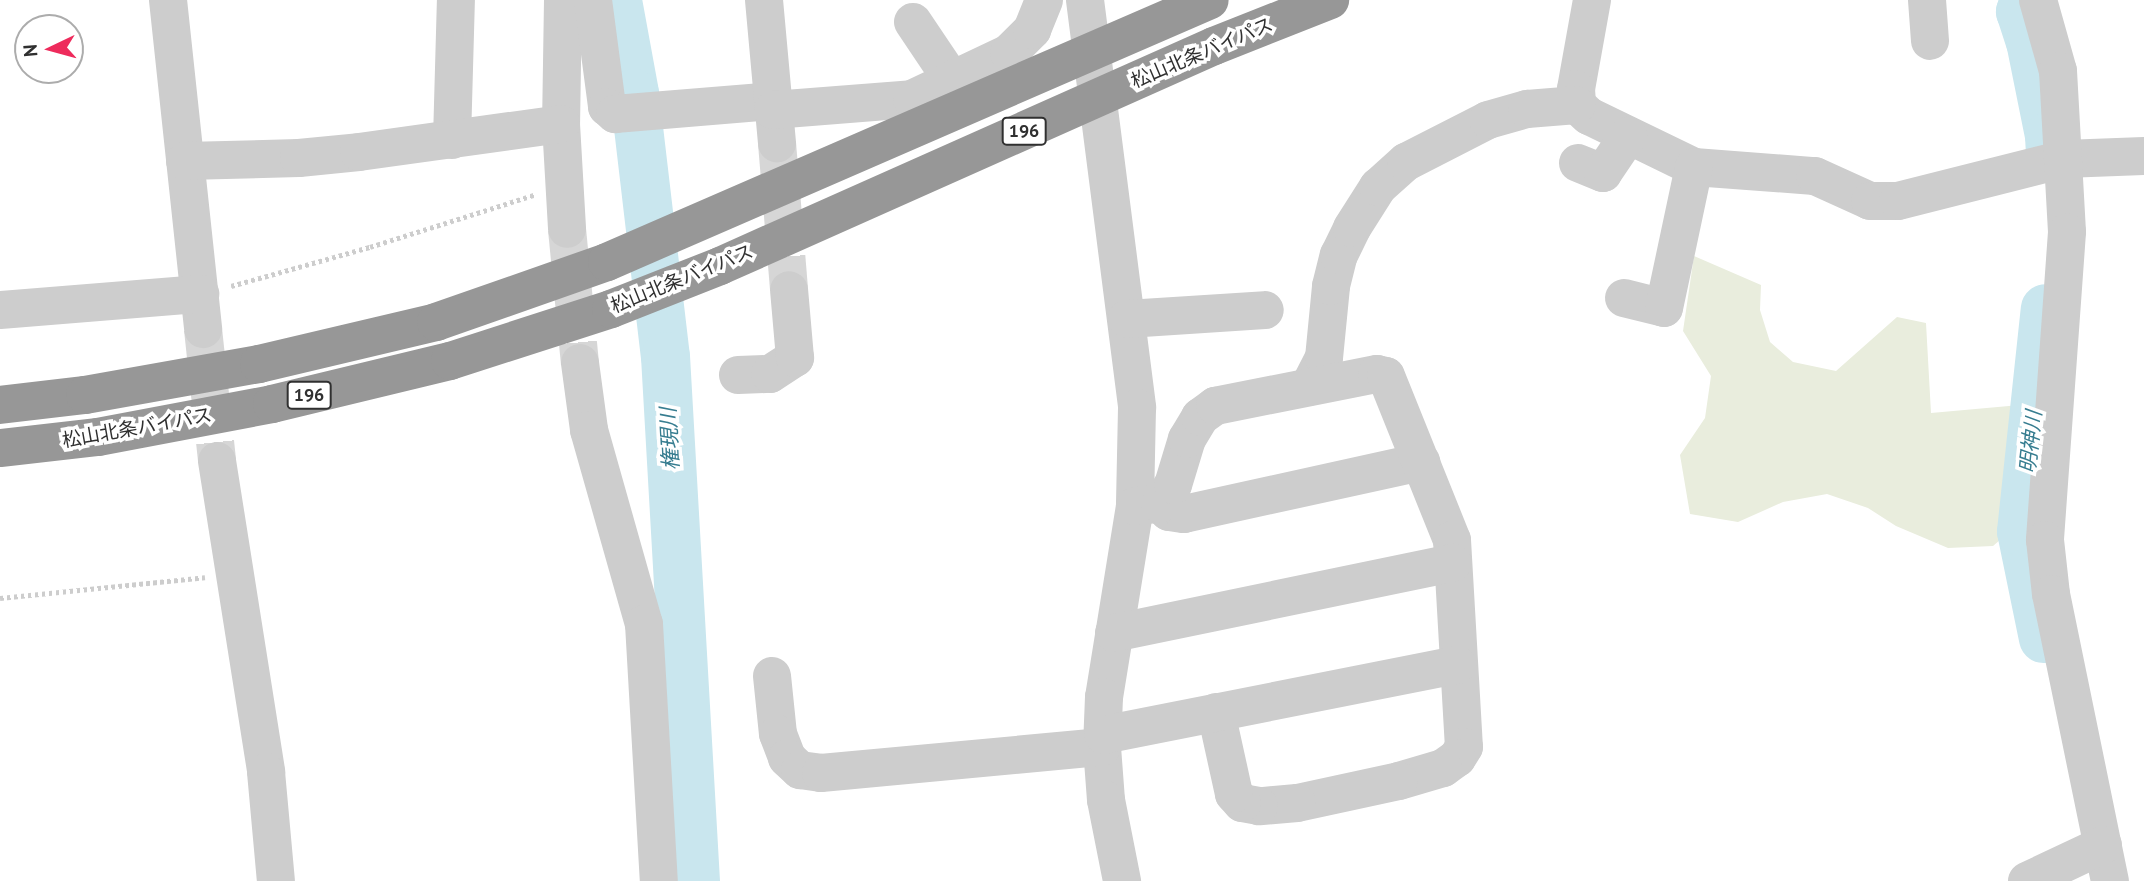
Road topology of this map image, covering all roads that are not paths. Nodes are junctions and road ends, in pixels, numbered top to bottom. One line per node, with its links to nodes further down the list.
1 (167, 0): 25 (street)
2 (456, 0): 22 (street)
3 (563, 0): 20 (street)
4 (593, 0): 19 (street)
5 (764, 0): 19 (street)
6 (1044, 0): 16 (street)
7 (1085, 0): 15 (street)
8 (1210, 0): 15 (highway, 196)
9 (1330, 0): 17 (highway, 松山北条バイパス / 196)
10 (1592, 0): 18 (street)
11 (1927, 0): 14 (street)
12 (2038, 0): 24 (street)
13 (910, 21): 16 (street)
14 (1930, 41)
15 (1093, 54): 17 (street); 37 (highway, 196)
16 (951, 80): 19 (street)
17 (1098, 98): 33 (street); 38 (highway, 松山北条バイパス / 196)
18 (1577, 105): 21 (street); 36 (street)
19 (774, 118)
20 (561, 124): 22 (street); 28 (street)
21 (1628, 136): 26 (street); 27 (street)
22 (452, 140): 25 (street)
23 (2144, 156): 24 (street)
24 (2064, 159): 27 (street); 48 (street)
25 (185, 161): 31 (street)
26 (1578, 163)
27 (1694, 167): 30 (street)
28 (567, 229)
29 (789, 290): 35 (street)
30 (1624, 298)
31 (0, 310)
32 (1266, 312): 33 (street)
33 (1127, 319): 41 (street)
34 (580, 363): 50 (street)
35 (738, 375)
36 (1308, 387): 40 (street); 41 (street)
37 (0, 405)
38 (0, 448)
39 (217, 461): 49 (street)
40 (1421, 462): 41 (street); 42 (street)
41 (1147, 505): 43 (street)
42 (1453, 563): 43 (street); 44 (street)
43 (1114, 633): 47 (street)
44 (1457, 664): 46 (street); 46 (street)
45 (772, 676): 47 (street)
46 (1216, 712): 47 (street)
47 (1102, 741): 51 (street)
48 (2106, 863): 52 (street)
49 (276, 881)
50 (659, 881)
51 (1122, 881)
52 (2027, 881)

